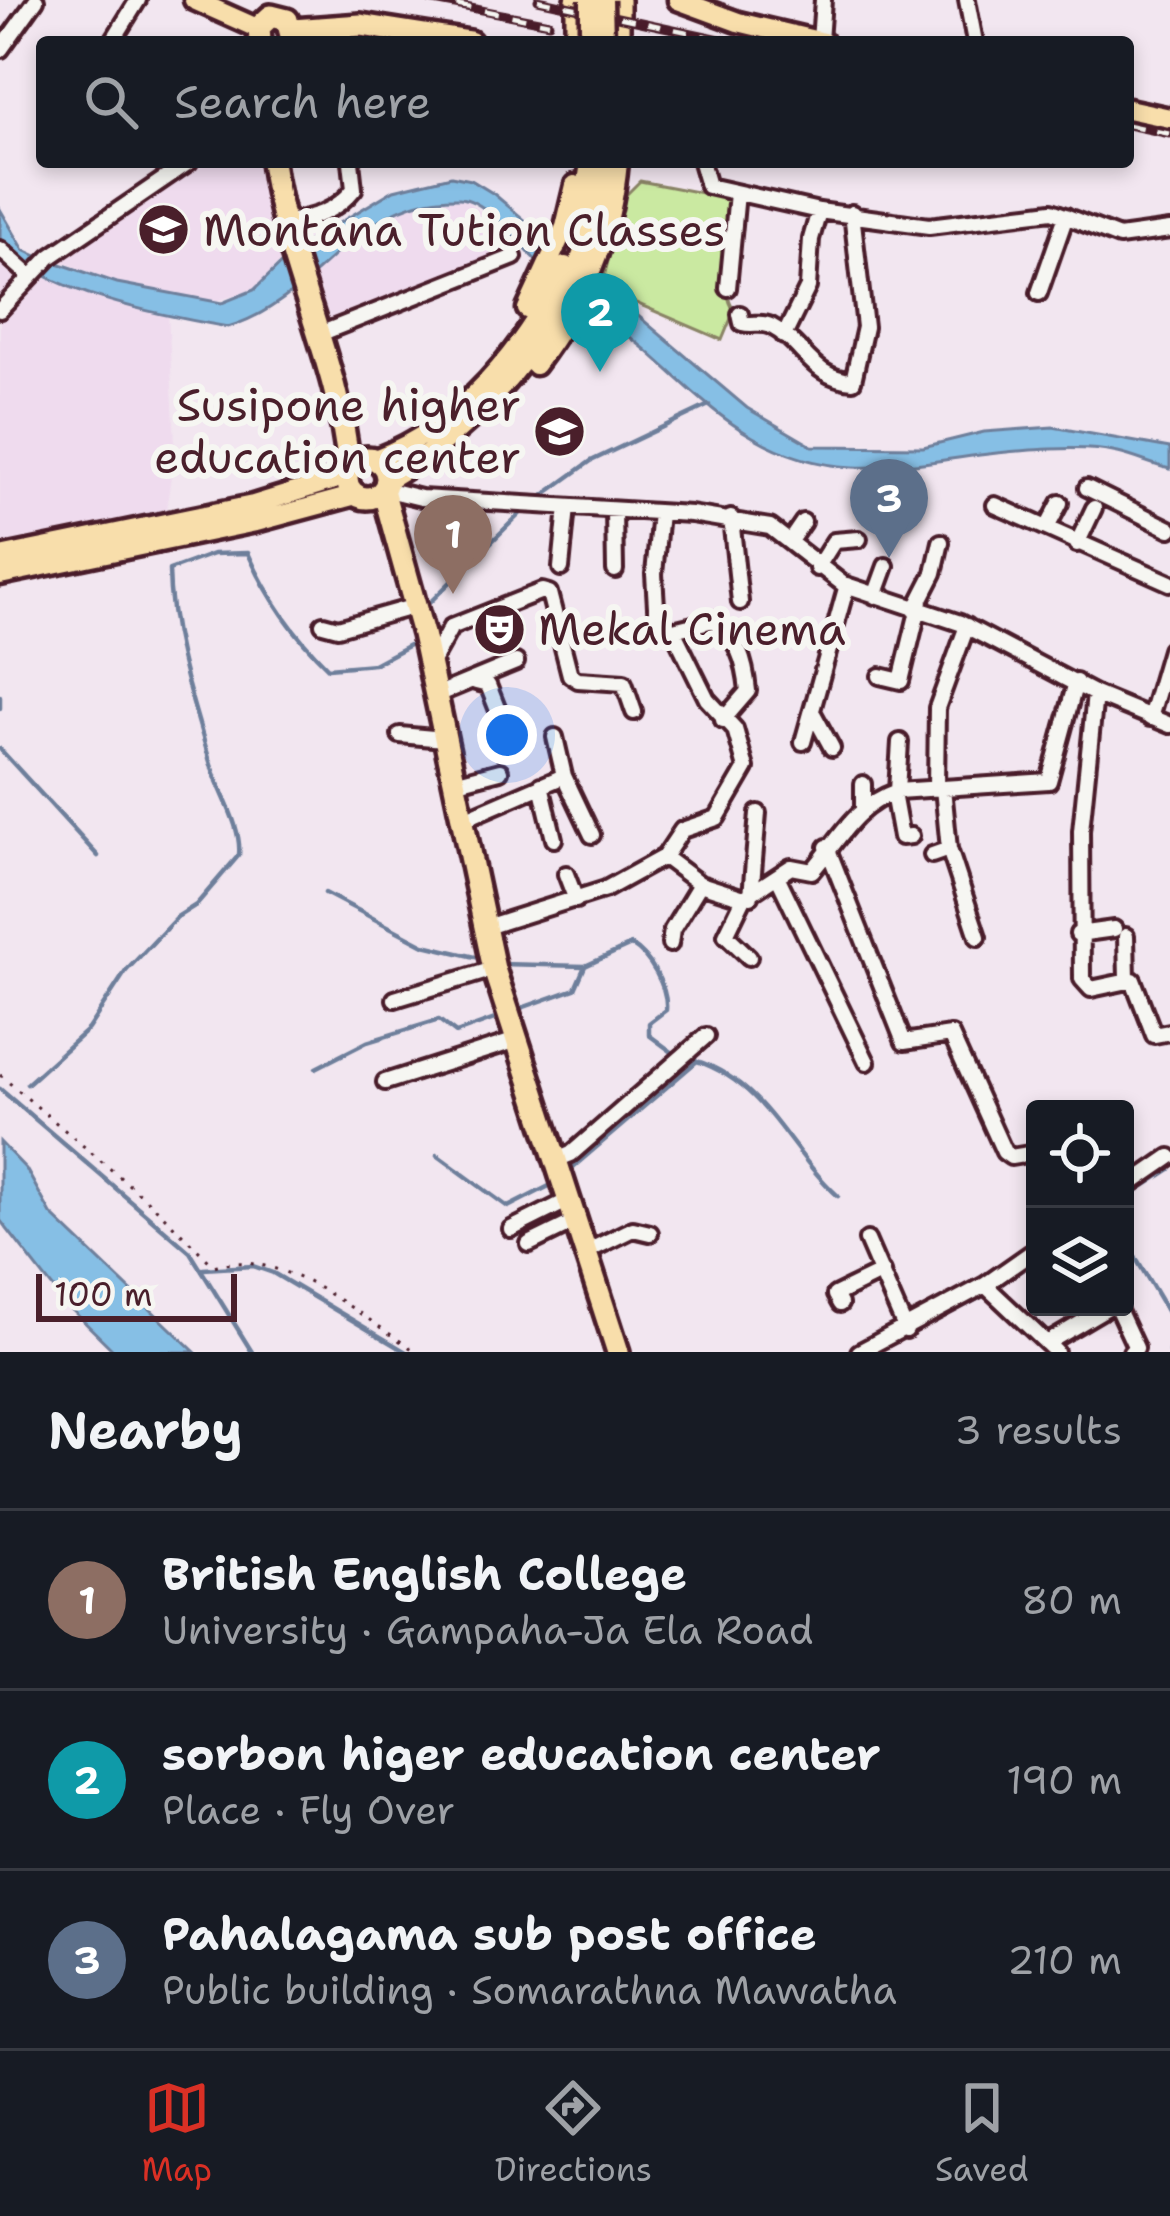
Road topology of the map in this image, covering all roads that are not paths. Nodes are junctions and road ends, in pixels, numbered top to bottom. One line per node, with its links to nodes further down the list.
1 (36, 0): 22 (street)
2 (138, 0): 13 (street)
3 (194, 0): 12 (main road)
4 (577, 0): 15 (highway)
5 (590, 0): 16 (main road, bridge)
6 (603, 0): 17 (main road, bridge)
7 (618, 0): 18 (highway)
8 (678, 0): 19 (main road)
9 (823, 0): 20 (street)
10 (967, 0): 21 (street)
11 (369, 34): 14 (highway)
12 (260, 35): 14 (highway)
13 (116, 36)
14 (292, 36)
15 (577, 36)
16 (590, 36)
17 (604, 36)
18 (618, 36)
19 (797, 36)
20 (822, 36)
21 (973, 36)
22 (1, 50)
23 (1134, 110): 24 (main road)
24 (1170, 118)
25 (180, 168): 41 (street)
26 (273, 168): 38 (highway)
27 (352, 168): 38 (street)
28 (577, 168): 49 (main road)
29 (589, 168): 48 (main road)
30 (601, 168): 48 (main road)
31 (617, 168): 51 (main road)
32 (703, 168): 33 (street)
33 (737, 193): 34 (street); 42 (street)
34 (819, 211): 35 (street); 47 (street)
35 (852, 213): 36 (street); 47 (street)
36 (1066, 216): 37 (street); 43 (street)
37 (1170, 230)
38 (287, 233): 46 (highway)
39 (0, 249): 41 (street)
40 (514, 257): 46 (street)
41 (34, 274): 44 (street)
42 (728, 288)
43 (1039, 293)
44 (0, 310)
45 (740, 314): 47 (street)
46 (322, 333): 50 (highway)
47 (784, 336)
48 (532, 337): 49 (main road); 51 (main road)
49 (479, 388): 52 (main road)
50 (343, 409): 52 (highway); 53 (highway)
51 (469, 423): 53 (main road)
52 (374, 459): 53 (highway)
53 (367, 485): 57 (street); 69 (main road); 74 (main road); 79 (highway)
54 (1088, 488): 64 (street)
55 (1060, 503): 63 (street)
56 (995, 505): 63 (street)
57 (567, 507): 59 (street); 71 (street)
58 (1094, 508): 68 (street)
59 (614, 510): 60 (street); 73 (street)
60 (660, 513): 61 (street); 83 (street)
61 (731, 518): 66 (street); 78 (street)
62 (803, 522): 66 (street)
63 (1047, 528): 68 (street)
64 (1170, 529)
65 (859, 539): 72 (street)
66 (790, 541): 72 (street)
67 (941, 542): 80 (street)
68 (1076, 544): 75 (street)
69 (0, 557)
70 (886, 566): 77 (street)
71 (561, 568)
72 (817, 568): 76 (street)
73 (615, 570)
74 (0, 575)
75 (1170, 583)
76 (847, 585): 77 (street); 94 (street)
77 (874, 596): 80 (street)
78 (740, 602)
79 (417, 610): 81 (street); 85 (highway)
80 (917, 610): 82 (street); 87 (street)
81 (323, 624)
82 (967, 626): 89 (street); 109 (street)
83 (673, 630): 96 (street); 96 (street)
84 (1170, 650): 95 (street)
85 (429, 661): 91 (highway); 93 (street)
86 (516, 662): 88 (street)
87 (880, 676)
88 (476, 682): 91 (street); 92 (street)
89 (1076, 682): 90 (street); 109 (street)
90 (1095, 694): 95 (street); 127 (street)
91 (436, 695): 100 (highway)
92 (496, 708)
93 (634, 712)
94 (814, 715): 101 (street); 103 (street)
95 (1150, 718): 97 (street)
96 (723, 720): 120 (street)
97 (1170, 725)
98 (400, 735): 100 (street)
99 (555, 737): 105 (street)
100 (444, 739): 106 (highway)
101 (803, 742)
102 (900, 742): 110 (street)
103 (832, 748)
104 (500, 771): 106 (street)
105 (564, 776): 108 (street); 114 (street)
106 (454, 783): 113 (highway)
107 (863, 784): 111 (street)
108 (541, 785): 113 (street); 116 (street)
109 (939, 788): 110 (street); 118 (street)
110 (895, 792): 111 (street); 115 (street)
111 (863, 809): 117 (street)
112 (758, 814): 124 (street)
113 (462, 820): 126 (highway)
114 (592, 835)
115 (911, 836)
116 (554, 839)
117 (827, 847): 122 (street); 139 (street)
118 (949, 849): 119 (street); 128 (street)
119 (932, 855)
120 (664, 857): 123 (street); 125 (street)
121 (566, 874): 125 (street)
122 (778, 878): 124 (street); 137 (street)
123 (700, 884): 124 (street); 129 (street)
124 (747, 897): 130 (street)
125 (576, 900): 126 (street)
126 (486, 927): 131 (highway)
127 (1078, 934): 132 (street); 132 (street)
128 (978, 937)
129 (670, 944)
130 (749, 957)
131 (493, 962): 133 (street); 134 (highway)
132 (1127, 979): 135 (street)
133 (395, 999)
134 (511, 1023): 138 (street); 142 (highway)
135 (1170, 1032)
136 (706, 1036): 142 (street)
137 (866, 1062)
138 (385, 1082)
139 (1026, 1154)
140 (1170, 1157): 141 (street)
141 (1134, 1183)
142 (565, 1187): 143 (street); 146 (street); 147 (highway)
143 (511, 1228)
144 (650, 1233): 147 (street)
145 (867, 1240): 149 (street)
146 (529, 1244)
147 (586, 1252): 156 (highway)
148 (1026, 1256): 150 (street)
149 (882, 1272): 151 (street); 154 (street)
150 (985, 1286): 154 (street); 155 (street)
151 (840, 1304)
152 (1099, 1316): 155 (street)
153 (1119, 1316): 158 (street)
154 (906, 1330): 157 (street)
155 (1052, 1348)
156 (618, 1352)
157 (859, 1352)
158 (1131, 1352)

